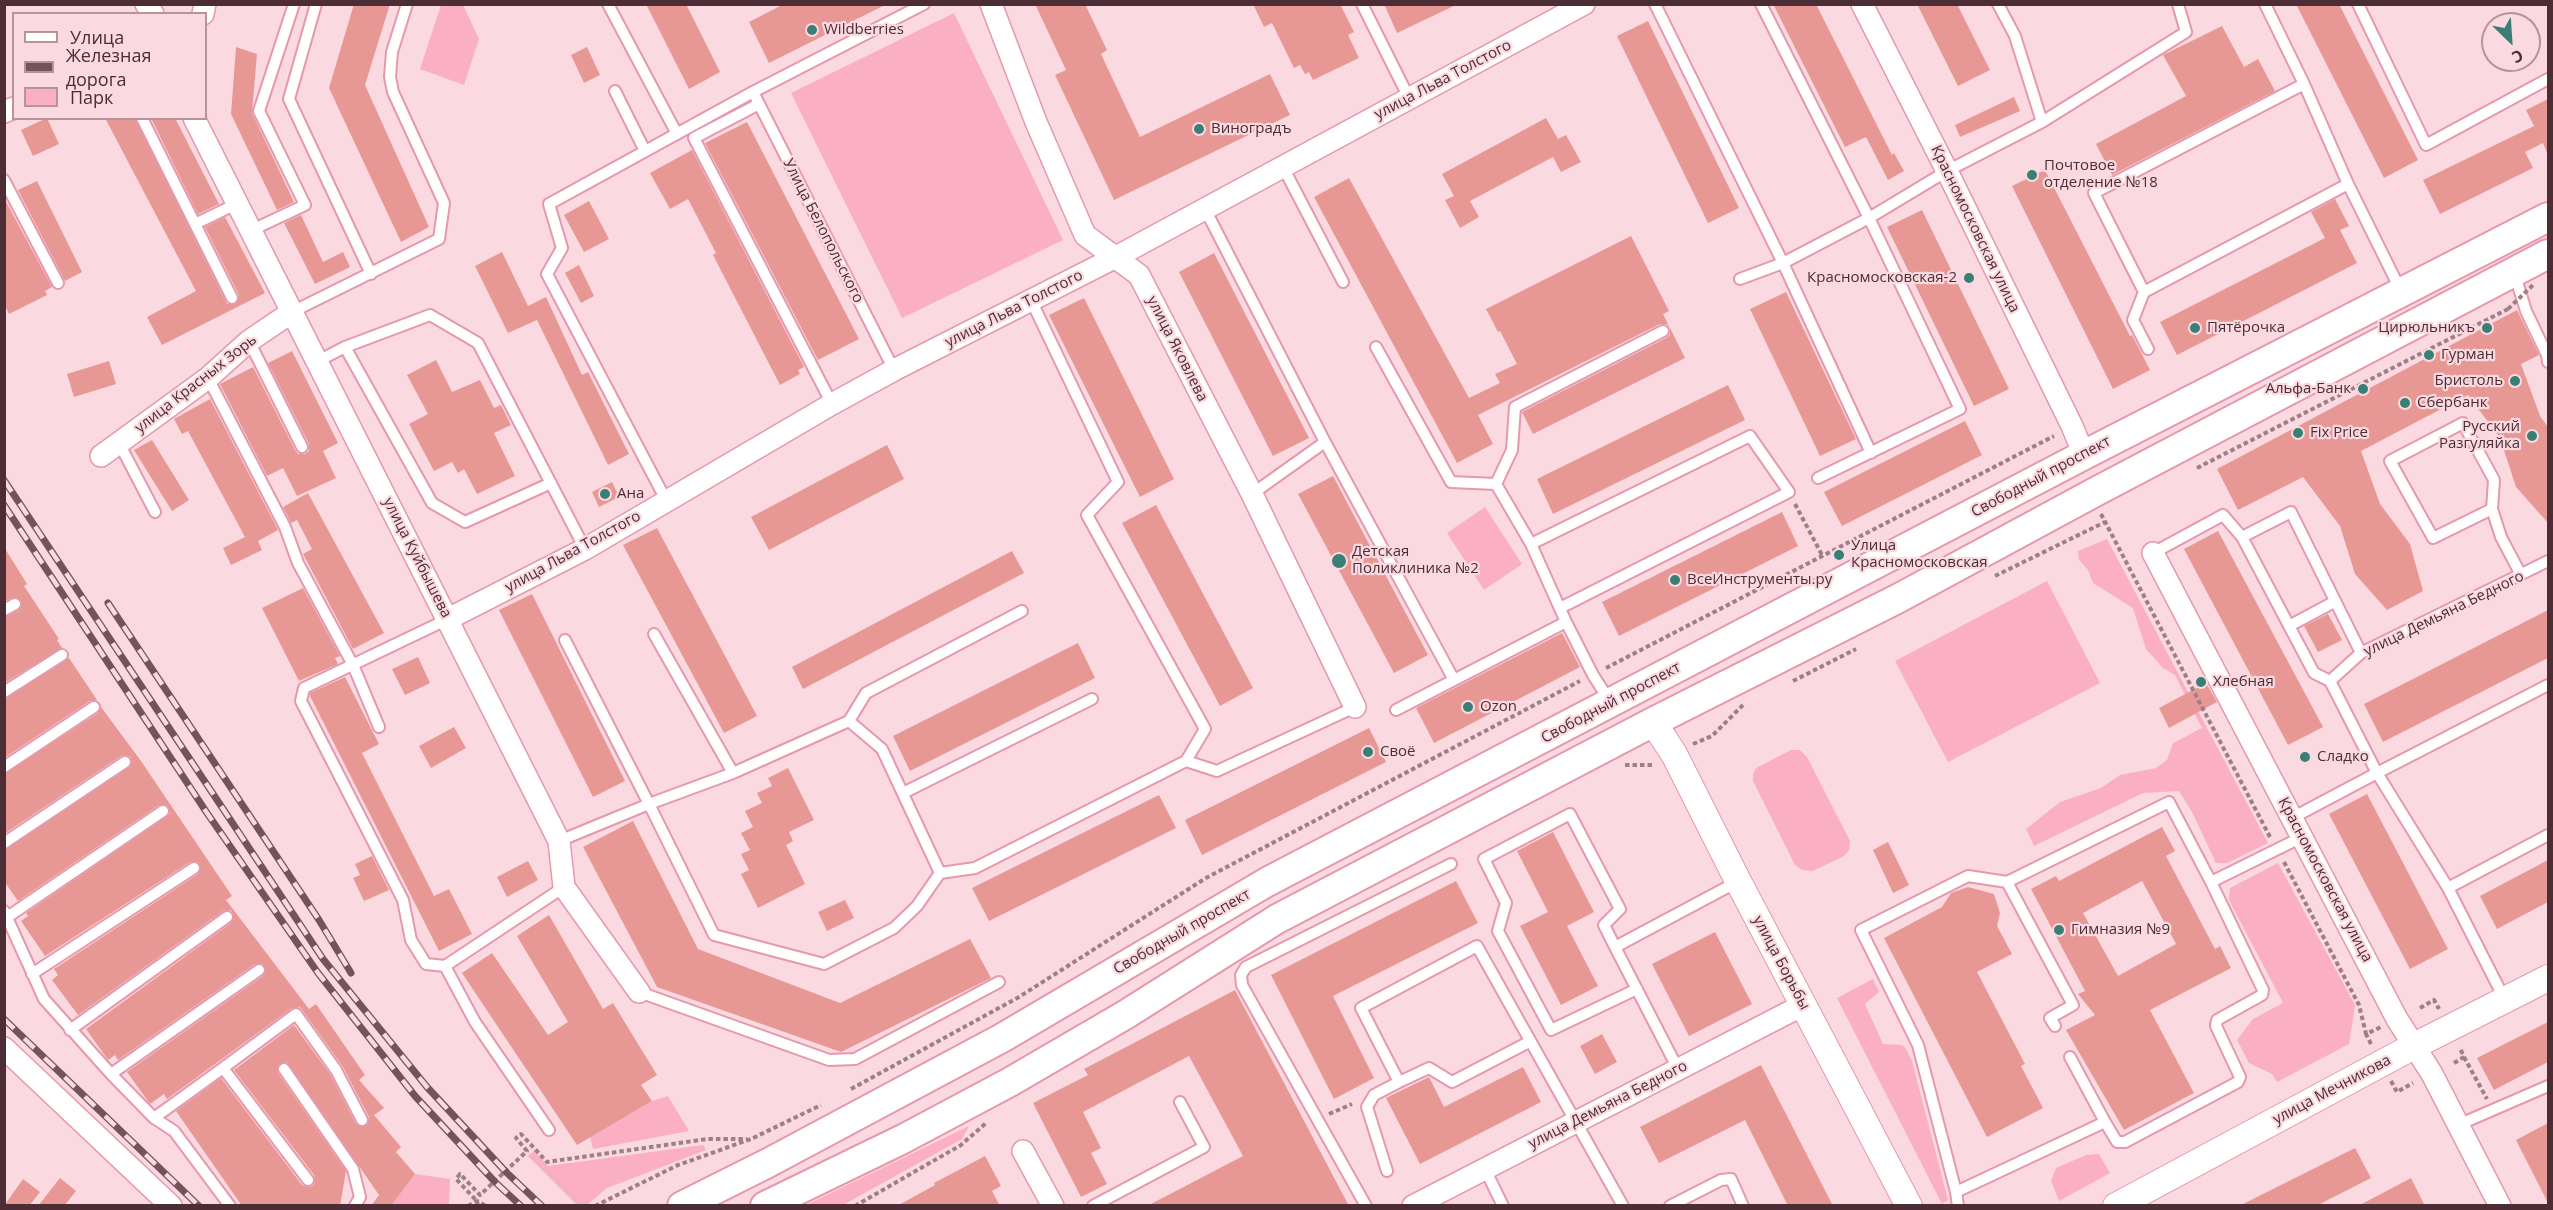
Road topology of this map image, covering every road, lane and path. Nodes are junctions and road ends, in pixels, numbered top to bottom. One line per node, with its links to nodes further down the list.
1 (294, 4): 37 (lane)
2 (316, 4): 41 (lane)
3 (407, 4): 41 (lane)
4 (608, 4): 26 (lane)
5 (924, 4): 20 (lane)
6 (991, 4): 39 (street, улица Яковлева)
7 (1362, 4): 21 (lane)
8 (1584, 4): 16 (street, улица Льва Толстого)
9 (1655, 4): 40 (lane)
10 (1761, 4): 35 (lane)
11 (1862, 4): 29 (street, Красномосковская улица)
12 (1998, 4): 25 (lane)
13 (2178, 4): 25 (lane)
14 (2265, 4): 18 (lane)
15 (2358, 4): 17 (lane)
16 (1560, 10): 21 (street, улица Льва Толстого)
17 (2548, 79)
18 (2304, 84): 31 (lane); 47 (lane)
19 (615, 91): 27 (lane)
20 (753, 92): 22 (lane, Улица Белопольского); 26 (lane)
21 (1409, 98): 28 (street, улица Льва Толстого)
22 (759, 104): 58 (lane, Улица Белопольского); 60 (lane)
23 (143, 120): 36 (lane)
24 (195, 120): 32 (street, улица Куйбышева)
25 (2042, 122): 29 (lane)
26 (676, 134): 27 (lane)
27 (645, 151): 74 (lane)
28 (1283, 167): 33 (street, улица Льва Толстого); 44 (lane)
29 (1947, 171): 35 (lane); 66 (street, Красномосковская улица)
30 (4, 180): 45 (lane)
31 (2348, 184): 46 (lane); 47 (lane)
32 (236, 204): 36 (lane); 37 (street, улица Куйбышева)
33 (1205, 209): 39 (street, улица Льва Толстого); 62 (lane)
34 (2548, 216): 46 (main road, Свободный проспект)
35 (1869, 218): 40 (lane); 65 (lane)
36 (195, 224): 48 (lane)
37 (250, 231): 50 (street, улица Куйбышева)
38 (2548, 254): 42 (main road)
39 (1116, 257): 49 (street, улица Льва Толстого); 73 (street, улица Яковлева)
40 (1783, 263): 43 (lane); 65 (lane)
41 (372, 274): 50 (lane)
42 (2524, 277): 56 (lane); 68 (path, bridge); 75 (main road)
43 (1740, 279)
44 (1343, 282)
45 (58, 283)
46 (2401, 291): 66 (main road, Свободный проспект)
47 (2144, 292): 55 (lane)
48 (232, 298)
49 (1031, 300): 58 (street, улица Льва Толстого); 113 (lane)
50 (292, 312): 52 (street, улица Красных Зорь); 57 (street, улица Куйбышева)
51 (1663, 331): 71 (lane)
52 (249, 341): 59 (street, улица Красных Зорь); 64 (lane)
53 (1376, 346): 71 (lane)
54 (345, 347): 57 (lane); 70 (lane); 70 (lane)
55 (2148, 349)
56 (2548, 357)
57 (318, 361): 90 (street, улица Куйбышева)
58 (894, 370): 60 (street, улица Льва Толстого)
59 (208, 378): 63 (street, улица Красных Зорь); 97 (lane)
60 (832, 404): 74 (street, улица Льва Толстого)
61 (2055, 435): 82 (path)
62 (1325, 442): 73 (lane); 99 (lane)
63 (119, 443): 67 (street, улица Красных Зорь); 77 (lane)
64 (302, 447)
65 (1871, 453): 69 (lane)
66 (2084, 455): 75 (main road); 105 (main road, Свободный проспект)
67 (101, 456)
68 (2213, 461)
69 (1818, 478)
70 (551, 483): 80 (lane)
71 (1496, 484): 79 (lane)
72 (1789, 492): 79 (lane); 82 (path); 87 (lane)
73 (1252, 494): 107 (street, улица Яковлева)
74 (666, 500): 80 (street, улица Льва Толстого)
75 (2099, 502): 110 (main road); 126 (path)
76 (2492, 509): 76 (lane); 84 (lane)
77 (155, 512)
78 (2242, 537): 81 (lane); 85 (lane); 92 (lane)
79 (1531, 543): 87 (lane)
80 (585, 549): 90 (street, улица Льва Толстого)
81 (2153, 553): 121 (street, Красномосковская улица)
82 (1822, 555): 98 (path)
83 (2548, 561): 84 (lane, улица Демьяна Бедного)
84 (2521, 575): 95 (lane, улица Демьяна Бедного)
85 (2334, 602): 92 (lane); 95 (lane)
86 (15, 604): 88 (lane)
87 (1560, 608): 91 (lane)
88 (4, 610)
89 (1022, 611): 109 (lane)
90 (448, 619): 97 (lane); 124 (street, улица Куйбышева)
91 (1566, 622): 98 (lane); 99 (lane)
92 (2289, 626): 100 (lane)
93 (654, 634): 116 (lane)
94 (565, 640): 119 (lane)
95 (2361, 653): 100 (lane, улица Демьяна Бедного)
96 (62, 655): 102 (lane)
97 (353, 665): 111 (lane); 138 (lane)
98 (1593, 675): 105 (lane); 169 (path)
99 (1454, 680): 108 (lane)
100 (2330, 681): 117 (lane)
101 (2548, 685): 117 (lane)
102 (4, 692)
103 (1092, 699): 118 (lane)
104 (1748, 700): 112 (path)
105 (1611, 703): 195 (main road, Свободный проспект)
106 (94, 707): 115 (lane)
107 (1354, 707): 113 (lane)
108 (1395, 710)
109 (849, 721): 116 (lane); 118 (lane)
110 (1653, 722): 130 (street, улица Борьбы); 196 (main road)
111 (379, 727)
112 (1694, 744)
113 (1186, 761): 129 (lane)
114 (125, 762): 125 (lane)
115 (4, 767)
116 (733, 773): 119 (lane)
117 (2377, 773): 121 (lane); 134 (lane)
118 (903, 792): 129 (lane)
119 (649, 804): 124 (lane); 129 (lane)
120 (164, 811): 135 (lane)
121 (2292, 818): 123 (street, Красномосковская улица)
122 (2548, 835): 134 (lane)
123 (2302, 837): 126 (lane); 155 (street, Красномосковская улица)
124 (560, 841): 133 (street, улица Куйбышева)
125 (4, 843)
126 (2277, 849): 132 (lane); 152 (path)
127 (1451, 864): 175 (lane)
128 (194, 868): 140 (lane)
129 (940, 873)
130 (1738, 881): 137 (lane); 146 (street, улица Борьбы)
131 (2007, 882): 132 (lane); 149 (lane); 186 (lane)
132 (2211, 882): 178 (lane)
133 (564, 887): 138 (lane); 144 (street)
134 (2448, 888): 145 (lane)
135 (5, 915): 140 (lane)
136 (227, 917): 151 (lane)
137 (1615, 947): 143 (lane); 143 (lane)
138 (445, 966): 180 (lane)
139 (259, 970): 164 (lane)
140 (32, 974): 151 (lane)
141 (2548, 978): 145 (street, улица Мечникова)
142 (999, 982): 144 (lane)
143 (1637, 989): 163 (lane)
144 (639, 992)
145 (2505, 1000): 155 (street, улица Мечникова)
146 (1803, 1005): 163 (street, улица Демьяна Бедного); 205 (street, улица Борьбы)
147 (2420, 1008): 148 (path)
148 (2439, 1009)
149 (2055, 1026)
150 (2382, 1026): 152 (path)
151 (70, 1030): 164 (lane)
152 (2366, 1034): 154 (path)
153 (1529, 1042): 166 (lane); 166 (lane); 177 (lane)
154 (2371, 1044)
155 (2414, 1046): 179 (street, Красномосковская улица); 188 (street, улица Мечникова)
156 (4, 1048): 189 (street)
157 (2460, 1048): 159 (path)
158 (2070, 1057): 178 (lane)
159 (2464, 1057): 160 (path); 173 (path)
160 (2454, 1063)
161 (223, 1068): 174 (lane); 176 (lane); 185 (lane)
162 (284, 1069): 191 (lane)
163 (1678, 1069): 177 (street, улица Демьяна Бедного)
164 (111, 1074): 174 (lane)
165 (2389, 1078): 167 (path)
166 (1399, 1082): 170 (lane)
167 (2413, 1083)
168 (2548, 1086): 173 (lane)
169 (842, 1094)
170 (1374, 1095): 175 (path); 184 (lane)
171 (1180, 1102): 198 (lane)
172 (822, 1105): 181 (path)
173 (2492, 1110): 179 (lane)
174 (154, 1118): 190 (lane)
175 (1317, 1119): 199 (lane)
176 (362, 1120)
177 (1576, 1122): 183 (street, улица Демьяна Бедного); 202 (lane)
178 (2105, 1122): 186 (lane)
179 (2458, 1125): 207 (street, Красномосковская улица)
180 (549, 1130)
181 (751, 1139): 187 (path); 194 (path)
182 (1023, 1151): 197 (street)
183 (1485, 1169): 200 (street, улица Демьяна Бедного); 201 (lane)
184 (1387, 1171)
185 (308, 1180)
186 (1956, 1192): 206 (lane)
187 (478, 1203): 192 (path); 193 (path)
188 (2126, 1203)
189 (171, 1206)
190 (230, 1206)
191 (355, 1206)
192 (468, 1206)
193 (486, 1206)
194 (594, 1206)
195 (682, 1206)
196 (765, 1206)
197 (1053, 1206)
198 (1093, 1206)
199 (1366, 1206)
200 (1413, 1206)
201 (1503, 1206)
202 (1623, 1206)
203 (1670, 1206): 204 (lane)
204 (1743, 1206)
205 (1909, 1206)
206 (1958, 1206)
207 (2500, 1206)

